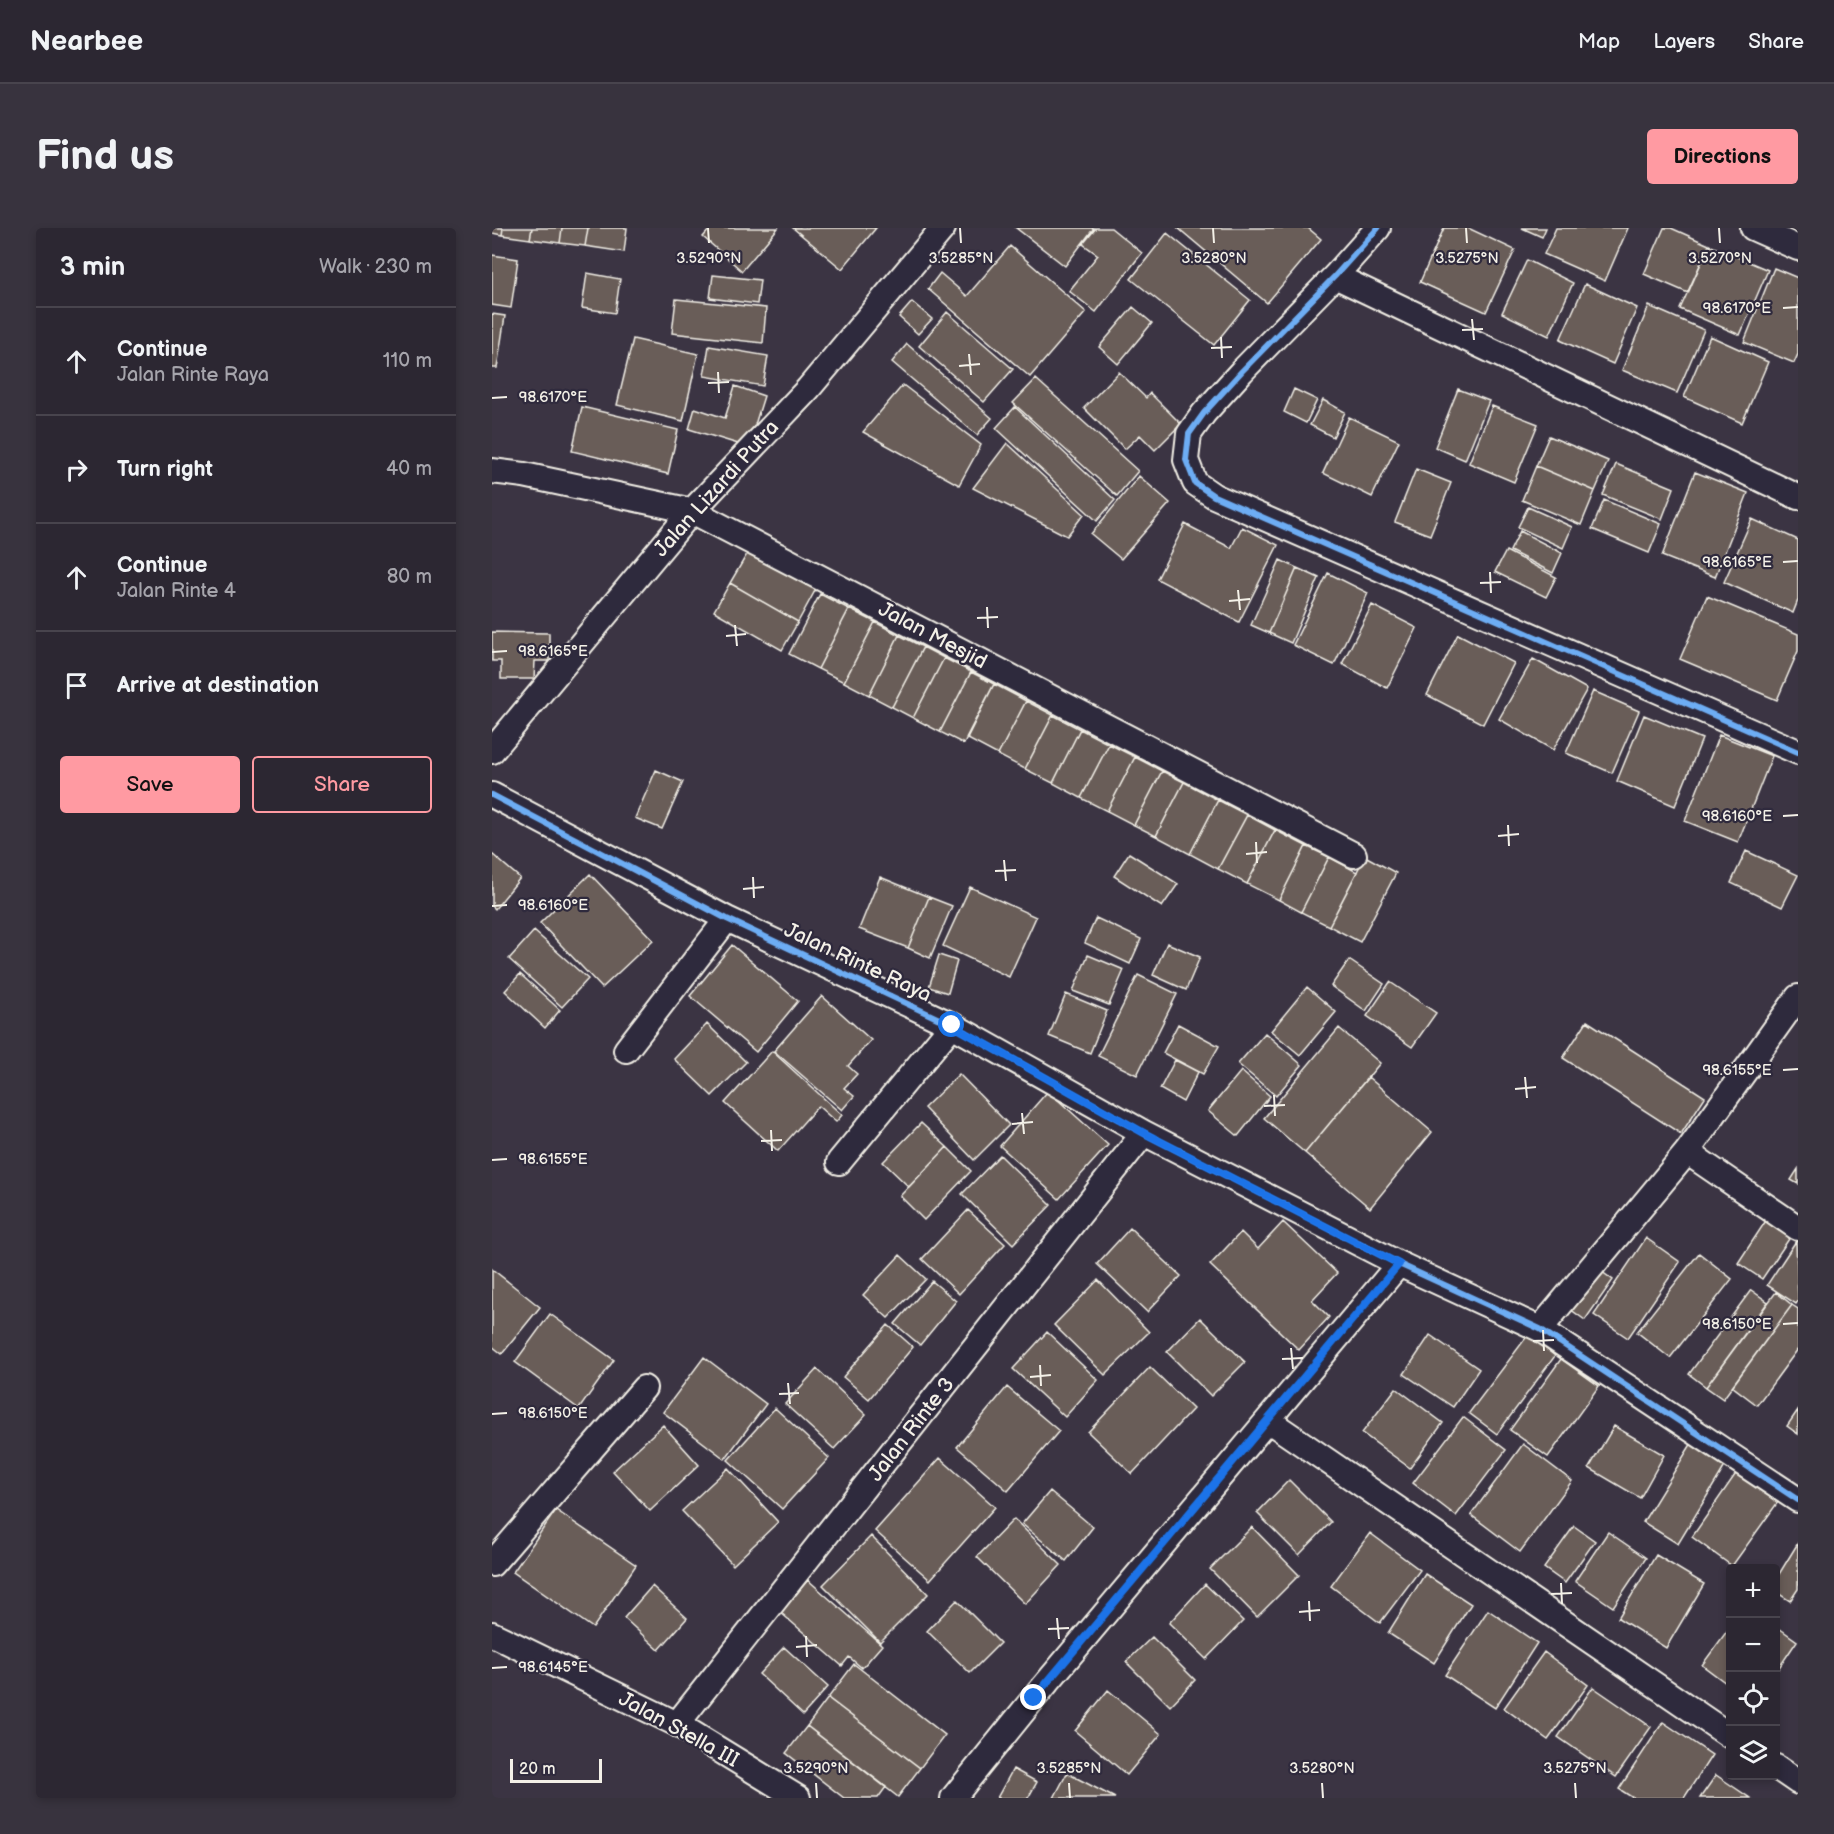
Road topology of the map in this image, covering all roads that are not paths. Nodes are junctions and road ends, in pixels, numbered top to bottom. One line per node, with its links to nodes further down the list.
1 (943, 228): 8 (street, Jalan Lizardi Putra)
2 (1378, 228): 5 (street)
3 (1752, 228): 4 (street)
4 (1798, 248)
5 (1335, 276): 7 (street); 10 (street)
6 (492, 471): 8 (street, Jalan Mesjid)
7 (1798, 497)
8 (692, 511): 9 (street, Jalan Lizardi Putra); 12 (street, Jalan Mesjid)
9 (492, 751)
10 (1798, 752)
11 (492, 795): 13 (street, Jalan Rinte Raya)
12 (1354, 855)
13 (728, 919): 15 (street, Jalan Rinte Raya); 16 (street)
14 (1798, 997): 18 (street)
15 (952, 1025): 17 (street, Jalan Rinte Raya); 19 (street)
16 (626, 1050)
17 (1144, 1133): 21 (street, Jalan Rinte Raya); 28 (street, Jalan Rinte 3)
18 (1687, 1152): 20 (street); 22 (street)
19 (838, 1162)
20 (1798, 1228)
21 (1399, 1264): 22 (street, Jalan Rinte Raya); 24 (street)
22 (1540, 1329): 25 (street, Jalan Rinte Raya)
23 (644, 1388): 26 (street)
24 (1269, 1421): 29 (street); 33 (street)
25 (1798, 1500)
26 (492, 1564)
27 (492, 1634): 28 (street, Jalan Stella III)
28 (677, 1724): 32 (street, Jalan Stella III)
29 (1726, 1733)
30 (1780, 1770): 31 (street)
31 (1798, 1782)
32 (798, 1798)
33 (953, 1798)

